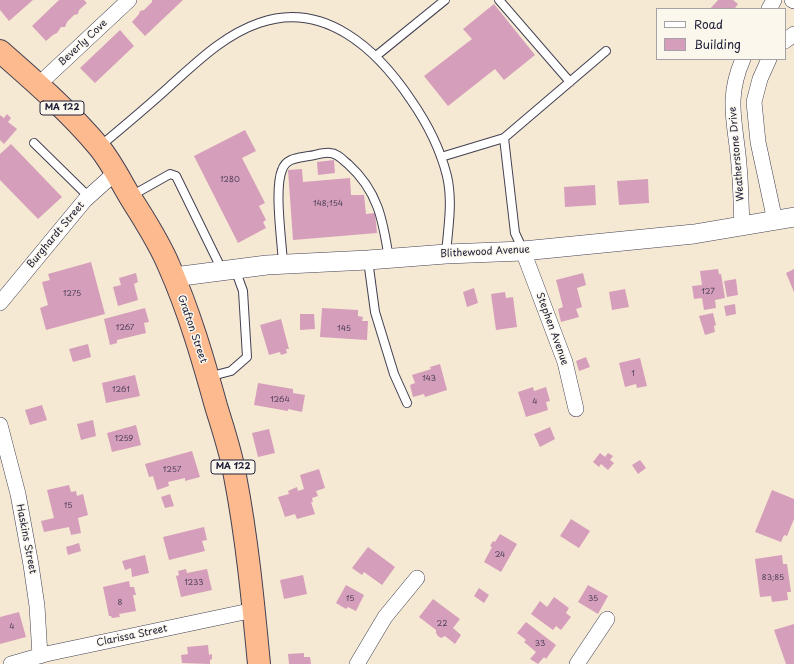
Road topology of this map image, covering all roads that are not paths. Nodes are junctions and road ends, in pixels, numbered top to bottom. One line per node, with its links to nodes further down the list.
1 (129, 0): 12 (street, Beverly Cove)
2 (445, 0): 8 (lane)
3 (499, 0): 11 (lane)
4 (794, 34): 5 (street)
5 (786, 40)
6 (0, 51): 12 (highway, Grafton Street / MA 122)
7 (606, 51): 11 (lane)
8 (376, 56): 15 (lane); 16 (lane)
9 (744, 60): 22 (street, Weatherstone Drive)
10 (769, 60): 21 (street, Weatherstone Drive)
11 (570, 82): 13 (lane)
12 (38, 85): 15 (highway, Grafton Street / MA 122)
13 (504, 138): 16 (lane); 23 (lane)
14 (34, 143): 18 (lane)
15 (99, 147): 17 (highway, Grafton Street / MA 122)
16 (441, 157): 24 (lane)
17 (116, 172): 18 (street, Burghardt Street); 19 (highway, Grafton Street / MA 122)
18 (89, 196): 30 (street, Burghardt Street)
19 (130, 197): 28 (lane); 29 (highway, Grafton Street / MA 122)
20 (794, 217): 21 (street, Blithewood Avenue)
21 (775, 221): 22 (street, Blithewood Avenue)
22 (742, 226): 23 (street, Blithewood Avenue)
23 (523, 251): 24 (street, Blithewood Avenue); 33 (street, Stephen Avenue)
24 (446, 254): 25 (street, Blithewood Avenue)
25 (389, 259): 26 (street, Blithewood Avenue); 27 (lane)
26 (368, 260): 27 (street, Blithewood Avenue); 32 (lane)
27 (283, 264): 28 (street, Blithewood Avenue)
28 (229, 269): 29 (street, Blithewood Avenue); 31 (lane)
29 (174, 277): 31 (highway, Grafton Street / MA 122)
30 (0, 303)
31 (208, 377): 36 (highway, Grafton Street / MA 122)
32 (406, 404)
33 (576, 409)
34 (0, 425): 38 (street, Haskins Street)
35 (417, 578): 41 (street)
36 (254, 610): 38 (street, Clarissa Street); 40 (highway, Grafton Street / MA 122)
37 (606, 619): 42 (street)
38 (40, 656): 39 (street, Clarissa Street)
39 (11, 664)
40 (259, 664)
41 (357, 664)
42 (577, 664)

